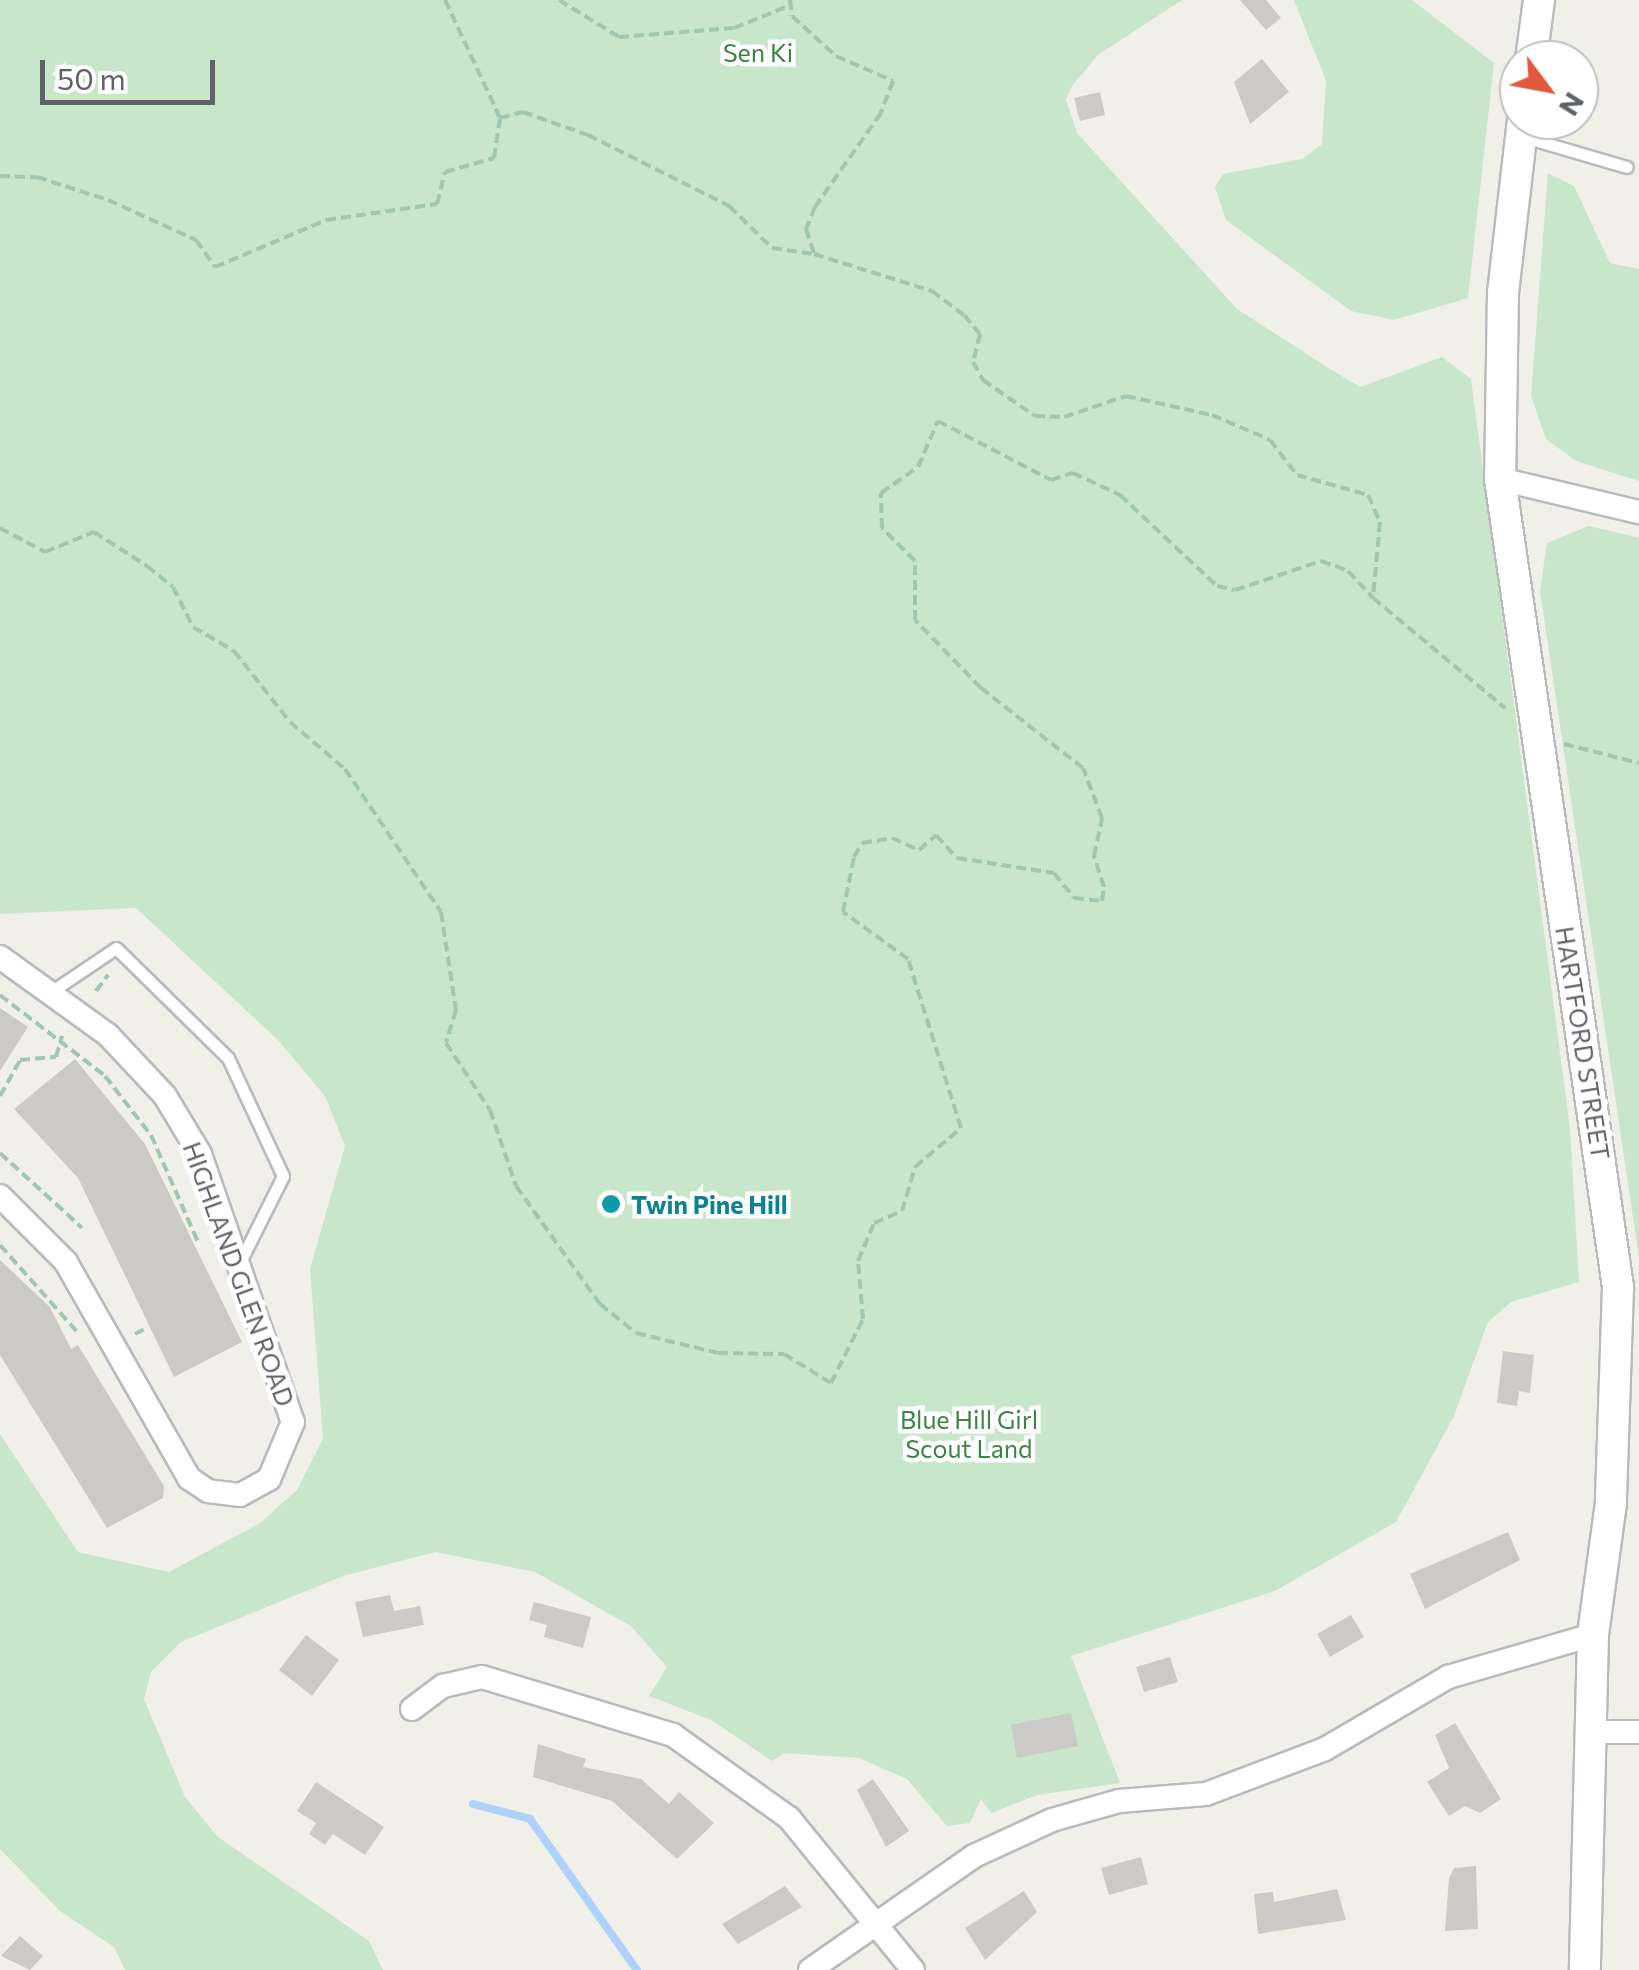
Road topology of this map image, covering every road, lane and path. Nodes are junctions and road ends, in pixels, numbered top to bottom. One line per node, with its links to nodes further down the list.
1 (445, 0): 6 (path)
2 (559, 0): 4 (path)
3 (1539, 0): 5 (street)
4 (791, 2): 11 (path)
5 (1534, 40)
6 (500, 118): 10 (path); 11 (path)
7 (1521, 140): 12 (street, HARTFORD STREET)
8 (1554, 140): 9 (lane)
9 (1627, 167)
10 (0, 176)
11 (814, 254): 15 (path)
12 (1500, 479): 13 (street); 16 (street, HARTFORD STREET)
13 (1639, 512)
14 (0, 528): 15 (path)
15 (1373, 598): 16 (path)
16 (1530, 724): 17 (path); 30 (street, HARTFORD STREET)
17 (1639, 763)
18 (0, 956): 19 (street, HIGHLAND GLEN ROAD)
19 (55, 989): 28 (street, HIGHLAND GLEN ROAD); 28 (lane)
20 (0, 995): 21 (path)
21 (61, 1034): 22 (path); 26 (path)
22 (0, 1096)
23 (0, 1152): 25 (path)
24 (0, 1196): 28 (street, HIGHLAND GLEN ROAD)
25 (82, 1228)
26 (198, 1242)
27 (0, 1245): 29 (path)
28 (237, 1265)
29 (92, 1341)
30 (1593, 1635): 32 (street, HARTFORD STREET); 34 (street)
31 (412, 1710): 34 (street)
32 (1592, 1732): 33 (street); 37 (street, HARTFORD STREET)
33 (1639, 1732)
34 (875, 1920): 35 (street); 36 (street)
35 (810, 1970)
36 (912, 1970)
37 (1585, 1970)

